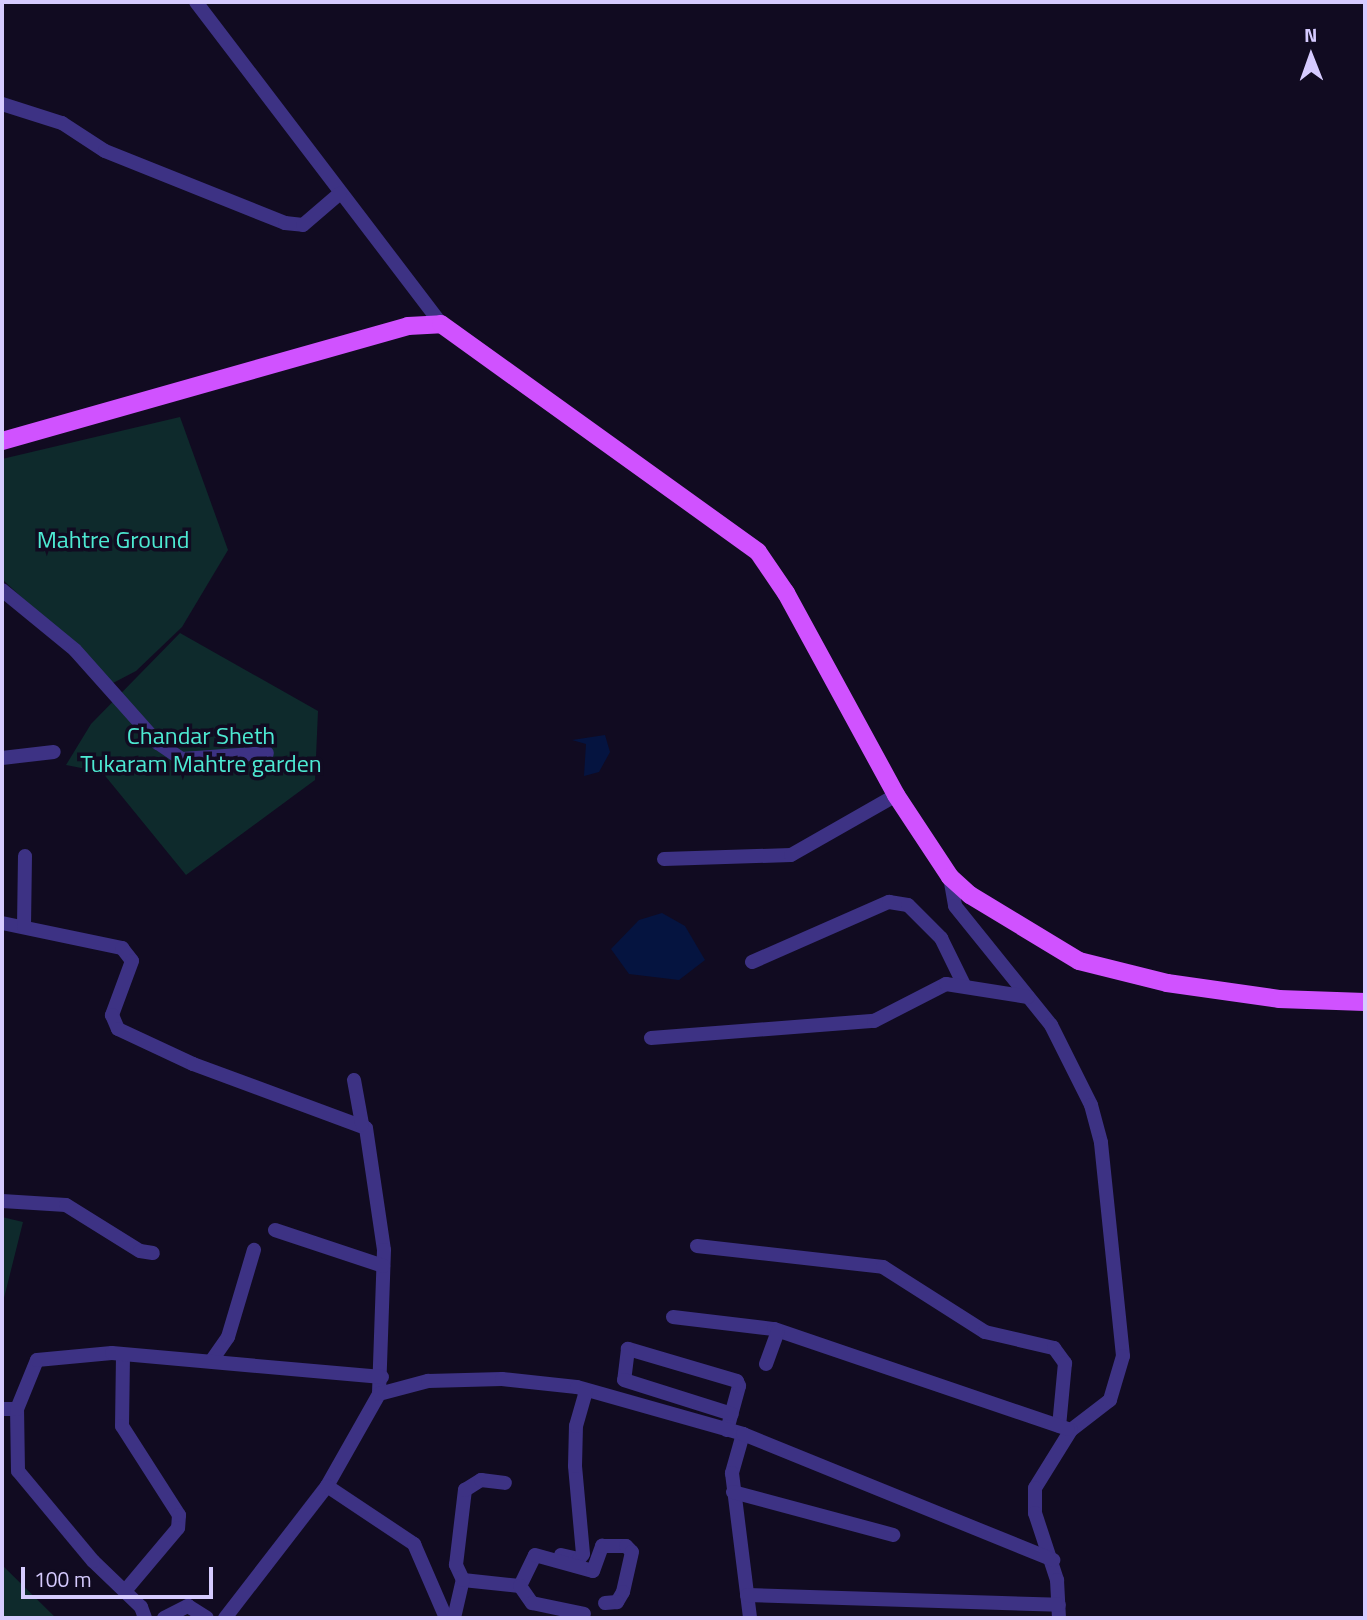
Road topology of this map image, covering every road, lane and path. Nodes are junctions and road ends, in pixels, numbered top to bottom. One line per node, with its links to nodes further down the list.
1 (199, 4): 3 (street)
2 (2, 104): 3 (street)
3 (339, 194): 4 (street)
4 (441, 324): 5 (main road); 10 (main road)
5 (2, 441)
6 (2, 590): 8 (street)
7 (54, 752): 9 (street)
8 (267, 752)
9 (2, 758)
10 (896, 795): 12 (street); 13 (main road)
11 (25, 856): 15 (street)
12 (664, 859)
13 (950, 877): 18 (street); 19 (main road)
14 (2, 923): 15 (street)
15 (24, 928): 22 (street)
16 (752, 962): 17 (street)
17 (964, 985): 18 (street); 20 (street)
18 (1028, 997): 40 (street)
19 (1365, 1002)
20 (652, 1038)
21 (354, 1080): 22 (street)
22 (362, 1124): 28 (street)
23 (2, 1201): 27 (street)
24 (275, 1230): 28 (street)
25 (697, 1246): 40 (street)
26 (254, 1250): 32 (street)
27 (153, 1253)
28 (383, 1266): 34 (street)
29 (673, 1317): 30 (street)
30 (778, 1331): 33 (street); 40 (street)
31 (123, 1355): 32 (street); 38 (street); 51 (street)
32 (212, 1360): 34 (street)
33 (766, 1364)
34 (382, 1377): 36 (street)
35 (586, 1390): 36 (street); 41 (street); 47 (street)
36 (379, 1394): 44 (street)
37 (2, 1409): 38 (street)
38 (17, 1409): 51 (street)
39 (732, 1414): 39 (street); 41 (street)
40 (1065, 1428): 48 (street)
41 (727, 1430): 42 (street)
42 (743, 1434): 45 (street); 48 (street)
43 (505, 1483): 49 (street)
44 (327, 1486): 59 (street); 60 (street)
45 (733, 1492): 46 (street); 52 (street)
46 (893, 1535)
47 (537, 1551)
48 (1053, 1560): 54 (street)
49 (463, 1580): 50 (street); 61 (street)
50 (520, 1586): 53 (street); 55 (street)
51 (125, 1591): 56 (street)
52 (747, 1595): 54 (street); 62 (street)
53 (605, 1603)
54 (1059, 1612)
55 (584, 1614)
56 (145, 1618)
57 (164, 1618): 58 (street)
58 (207, 1618)
59 (225, 1618)
60 (446, 1618)
61 (454, 1618)
62 (750, 1618)

